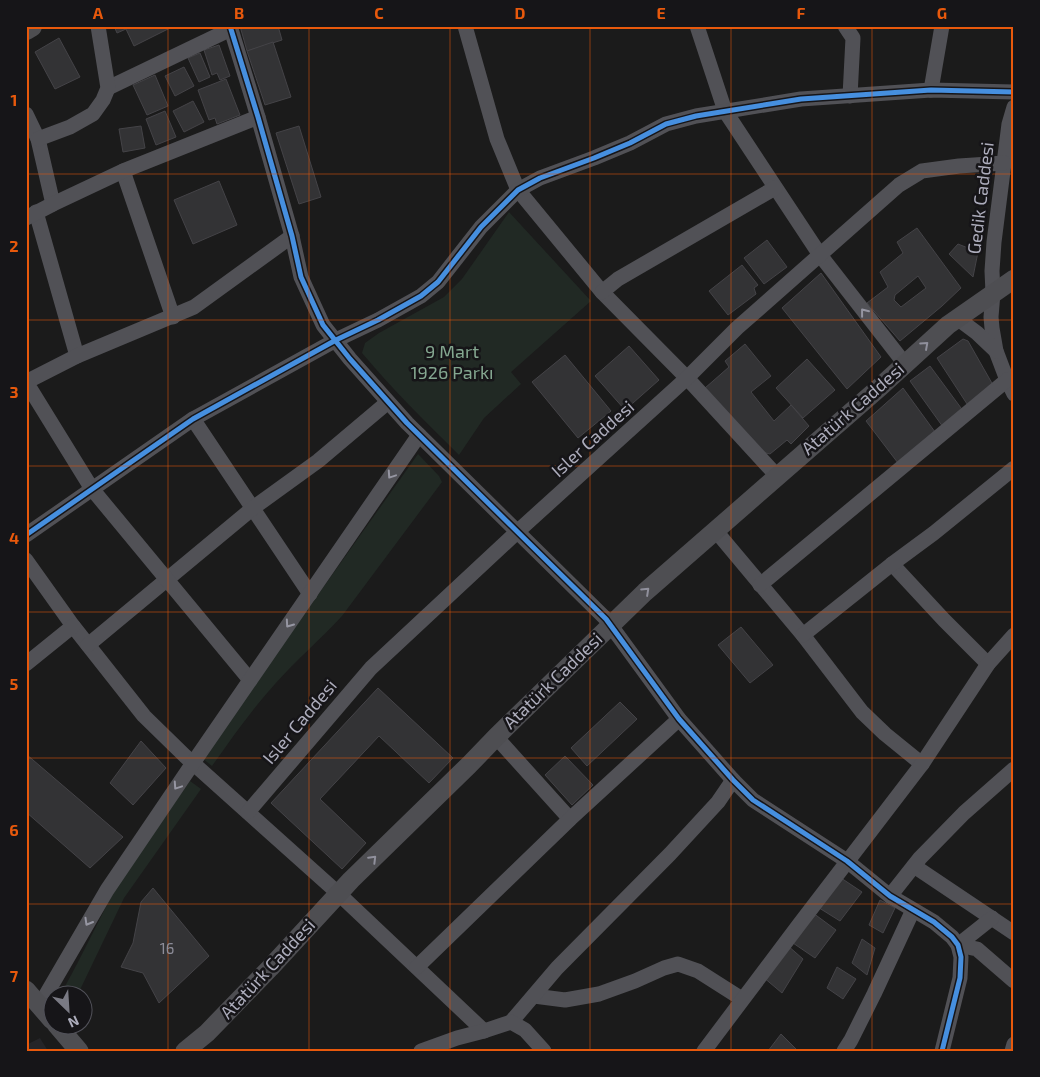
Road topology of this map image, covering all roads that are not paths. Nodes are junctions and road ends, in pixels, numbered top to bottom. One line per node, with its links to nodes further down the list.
1 (31, 26): 8 (highway)
2 (98, 26): 9 (street)
3 (465, 26): 21 (street)
4 (697, 26): 14 (street)
5 (846, 26): 12 (street)
6 (942, 26): 10 (street)
7 (231, 28): 9 (street); 16 (street)
8 (26, 29)
9 (108, 88): 17 (street)
10 (931, 90): 11 (street); 12 (street)
11 (1014, 92)
12 (850, 96): 14 (street)
13 (1014, 107): 18 (street, Gedik Caddesi)
14 (725, 112): 20 (street); 21 (street)
15 (26, 114): 17 (street)
16 (258, 117): 19 (street); 24 (street)
17 (38, 139): 22 (street)
18 (1004, 163): 25 (street, Isler Caddesi); 28 (street, Gedik Caddesi)
19 (123, 171): 22 (street); 29 (street)
20 (775, 188): 25 (street); 27 (street)
21 (518, 190): 27 (street); 31 (street)
22 (53, 204): 23 (street)
23 (31, 215): 33 (street)
24 (292, 236): 29 (street); 31 (street)
25 (820, 255): 34 (street, one-way to 25); 35 (street, Isler Caddesi)
26 (1014, 279): 28 (main road, Atatürk Caddesi)
27 (602, 292): 35 (street)
28 (992, 293): 30 (main road, Atatürk Caddesi); 32 (street, Gedik Caddesi)
29 (173, 317): 33 (street)
30 (957, 318): 32 (street); 34 (main road, Atatürk Caddesi, one-way to 30)
31 (336, 340): 38 (street); 39 (street)
32 (996, 351): 36 (street)
33 (77, 356): 43 (street)
34 (906, 364): 42 (main road, Atatürk Caddesi)
35 (687, 378): 42 (street); 46 (street, Isler Caddesi)
36 (1010, 379): 37 (street); 51 (street)
37 (1014, 394)
38 (388, 402): 40 (street); 44 (street)
39 (193, 419): 43 (street); 44 (street)
40 (419, 435): 46 (street); 52 (street, one-way to 52)
41 (1014, 468): 49 (street)
42 (777, 476): 45 (main road, Atatürk Caddesi)
43 (92, 489): 47 (street); 50 (street)
44 (253, 508): 50 (street); 52 (street)
45 (715, 530): 51 (street); 53 (main road, Atatürk Caddesi, one-way to 45)
46 (517, 532): 53 (street); 67 (street, Isler Caddesi)
47 (26, 534)
48 (26, 560): 54 (street)
49 (892, 564): 55 (street); 59 (street)
50 (167, 579): 57 (street); 60 (street)
51 (760, 585): 55 (street)
52 (310, 594): 60 (street, one-way to 60)
53 (610, 625): 61 (street); 62 (main road, Atatürk Caddesi)
54 (73, 626): 57 (street); 58 (street)
55 (803, 635): 64 (street)
56 (1014, 635): 59 (street)
57 (88, 646): 63 (street)
58 (26, 664)
59 (988, 664): 64 (street)
60 (250, 680): 63 (street)
61 (679, 720): 66 (street); 68 (street)
62 (496, 736): 68 (street); 71 (main road, Atatürk Caddesi, one-way to 62)
63 (192, 763): 67 (street); 82 (street, one-way to 82)
64 (922, 764): 69 (street)
65 (1014, 768): 70 (street)
66 (733, 780): 69 (street); 80 (street)
67 (248, 812): 71 (street)
68 (570, 819): 77 (street)
69 (847, 861): 72 (street); 81 (street)
70 (914, 866): 72 (street); 74 (street)
71 (339, 894): 77 (street); 88 (main road, Atatürk Caddesi)
72 (890, 896): 73 (street)
73 (913, 910): 76 (street); 93 (street)
74 (992, 918): 75 (street); 76 (street)
75 (1014, 933)
76 (958, 945): 78 (street); 94 (street)
77 (417, 967): 85 (street)
78 (1014, 980)
79 (26, 990): 82 (main road)
80 (534, 996): 81 (street); 84 (street)
81 (742, 999): 92 (street)
82 (40, 1005): 83 (main road)
83 (42, 1008)
84 (511, 1022): 85 (street); 91 (street)
85 (484, 1031): 90 (street)
86 (65, 1034): 89 (main road)
87 (1014, 1044): 95 (street)
88 (192, 1049)
89 (79, 1051)
90 (421, 1051)
91 (544, 1051)
92 (704, 1051)
93 (844, 1051)
94 (942, 1051)
95 (1012, 1051)

